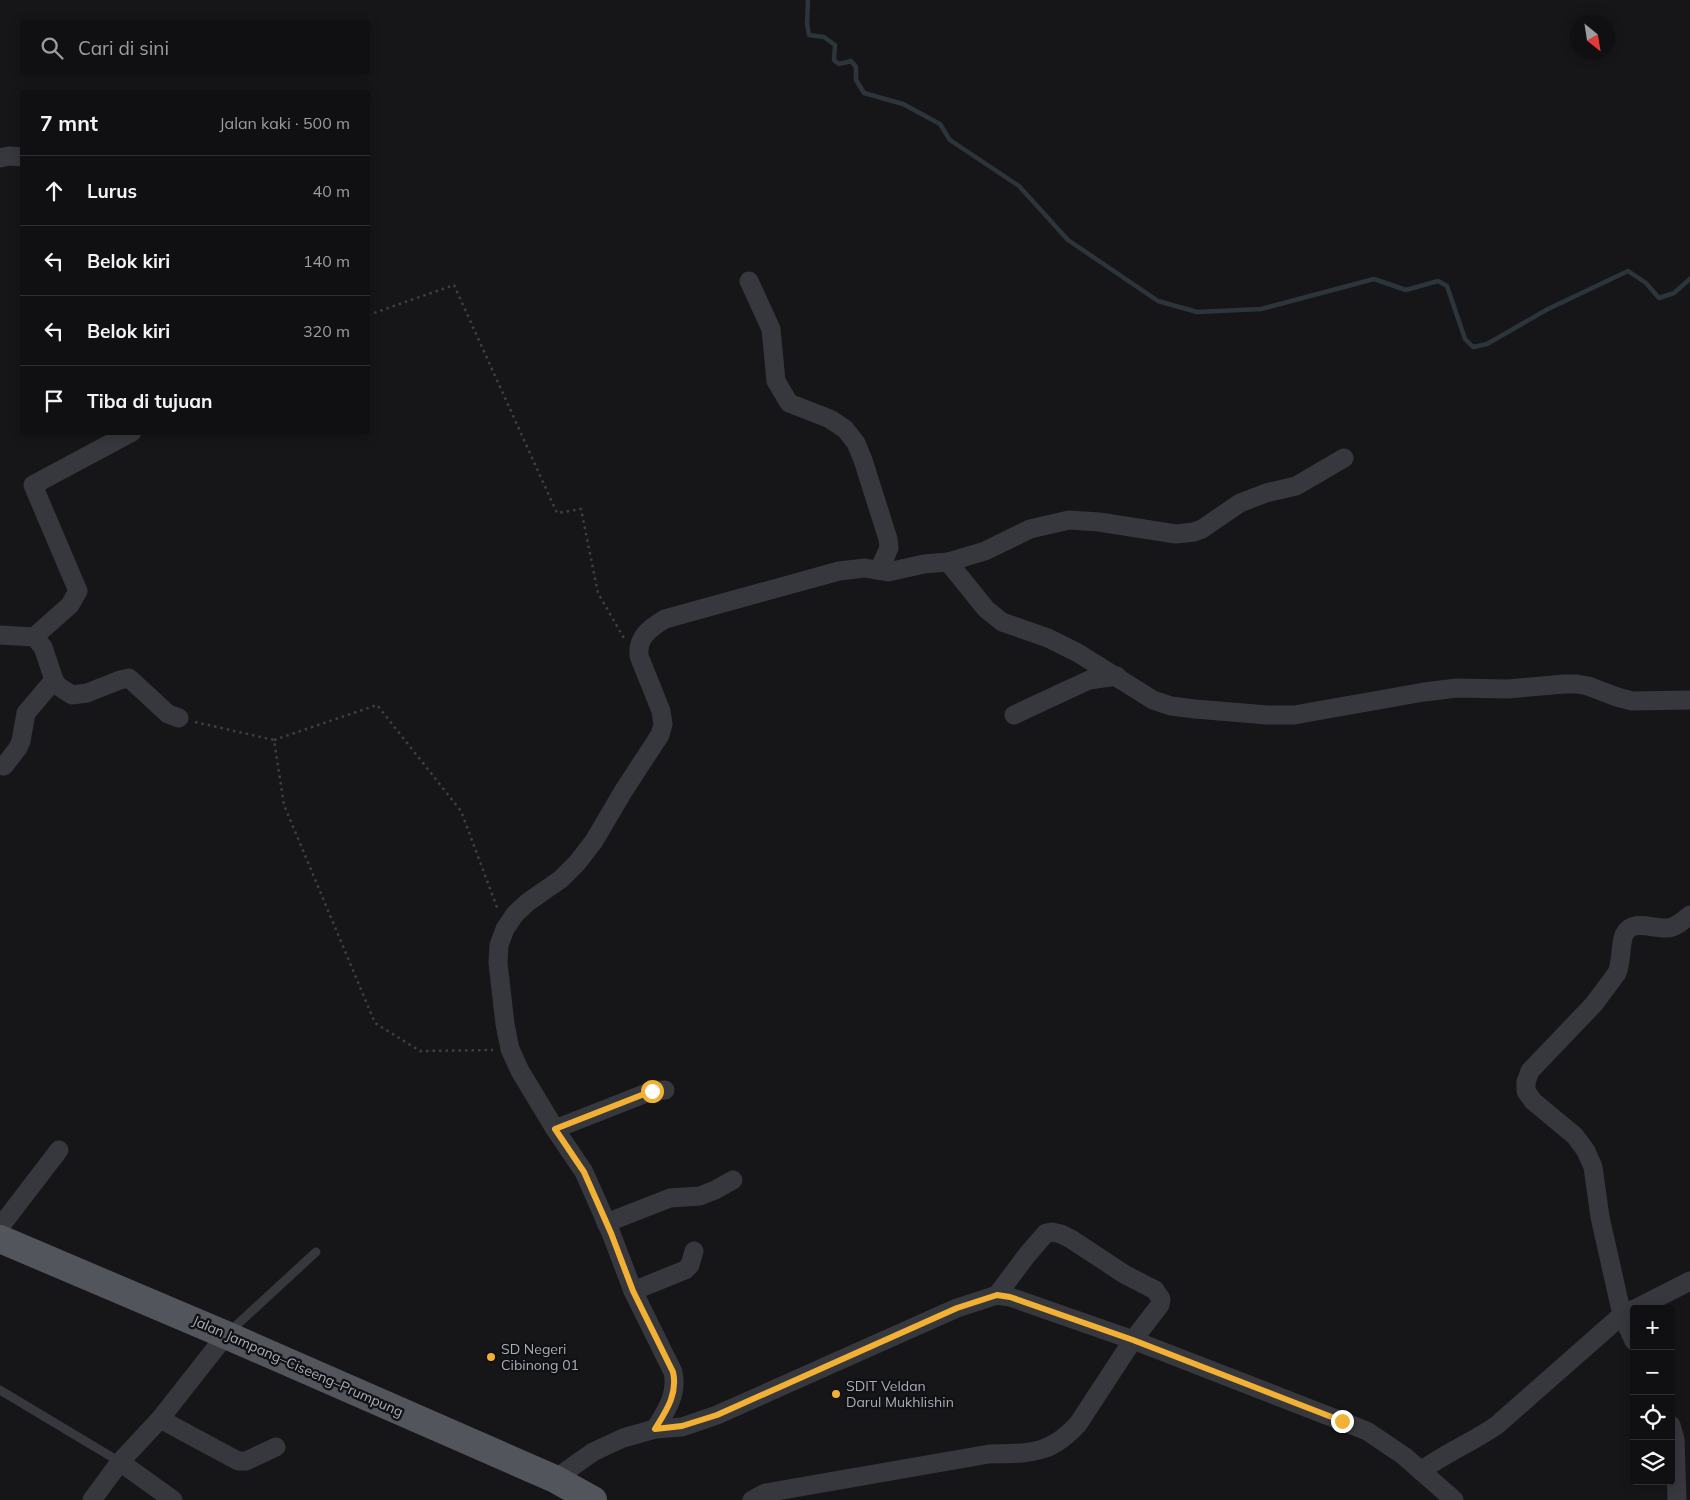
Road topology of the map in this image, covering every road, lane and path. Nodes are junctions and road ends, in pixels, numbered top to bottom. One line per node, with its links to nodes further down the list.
1 (0, 158): 2 (street)
2 (20, 158)
3 (749, 281): 8 (street)
4 (370, 314): 11 (path)
5 (112, 437): 10 (street)
6 (1344, 458): 7 (street)
7 (948, 562): 8 (street); 12 (street)
8 (879, 570): 11 (street)
9 (0, 635): 10 (street)
10 (34, 636): 13 (street)
11 (638, 646): 20 (street)
12 (1117, 676): 14 (street); 15 (street)
13 (54, 680): 16 (street); 18 (street)
14 (1690, 700)
15 (1014, 714)
16 (179, 718): 17 (path)
17 (274, 740): 20 (path); 21 (path)
18 (4, 766)
19 (1690, 915): 35 (street)
20 (505, 929): 21 (street)
21 (510, 1049): 23 (street)
22 (665, 1090): 23 (street)
23 (555, 1129): 26 (street)
24 (59, 1150): 27 (street)
25 (733, 1180): 26 (street)
26 (606, 1223): 32 (street)
27 (0, 1227)
28 (0, 1239): 36 (main road, Jalan Jampang–Ciseeng–Prumpung)
29 (694, 1251): 32 (street)
30 (316, 1252): 36 (lane)
31 (1690, 1280): 34 (street)
32 (633, 1291): 40 (street)
33 (997, 1295): 37 (street); 37 (street); 40 (street)
34 (1642, 1305)
35 (1630, 1311): 44 (street)
36 (226, 1335): 39 (street); 45 (main road, Jalan Jampang–Ciseeng–Prumpung)
37 (1133, 1340): 44 (street); 49 (street)
38 (0, 1390): 43 (lane)
39 (160, 1419): 42 (street); 43 (street)
40 (655, 1429): 45 (street)
41 (1675, 1439): 51 (street)
42 (276, 1446)
43 (120, 1462): 47 (street); 48 (street)
44 (1421, 1471): 50 (street)
45 (555, 1479): 46 (main road, Jalan Jampang–Ciseeng–Prumpung)
46 (583, 1498)
47 (92, 1500)
48 (173, 1500)
49 (752, 1500)
50 (1454, 1500)
51 (1677, 1500)

